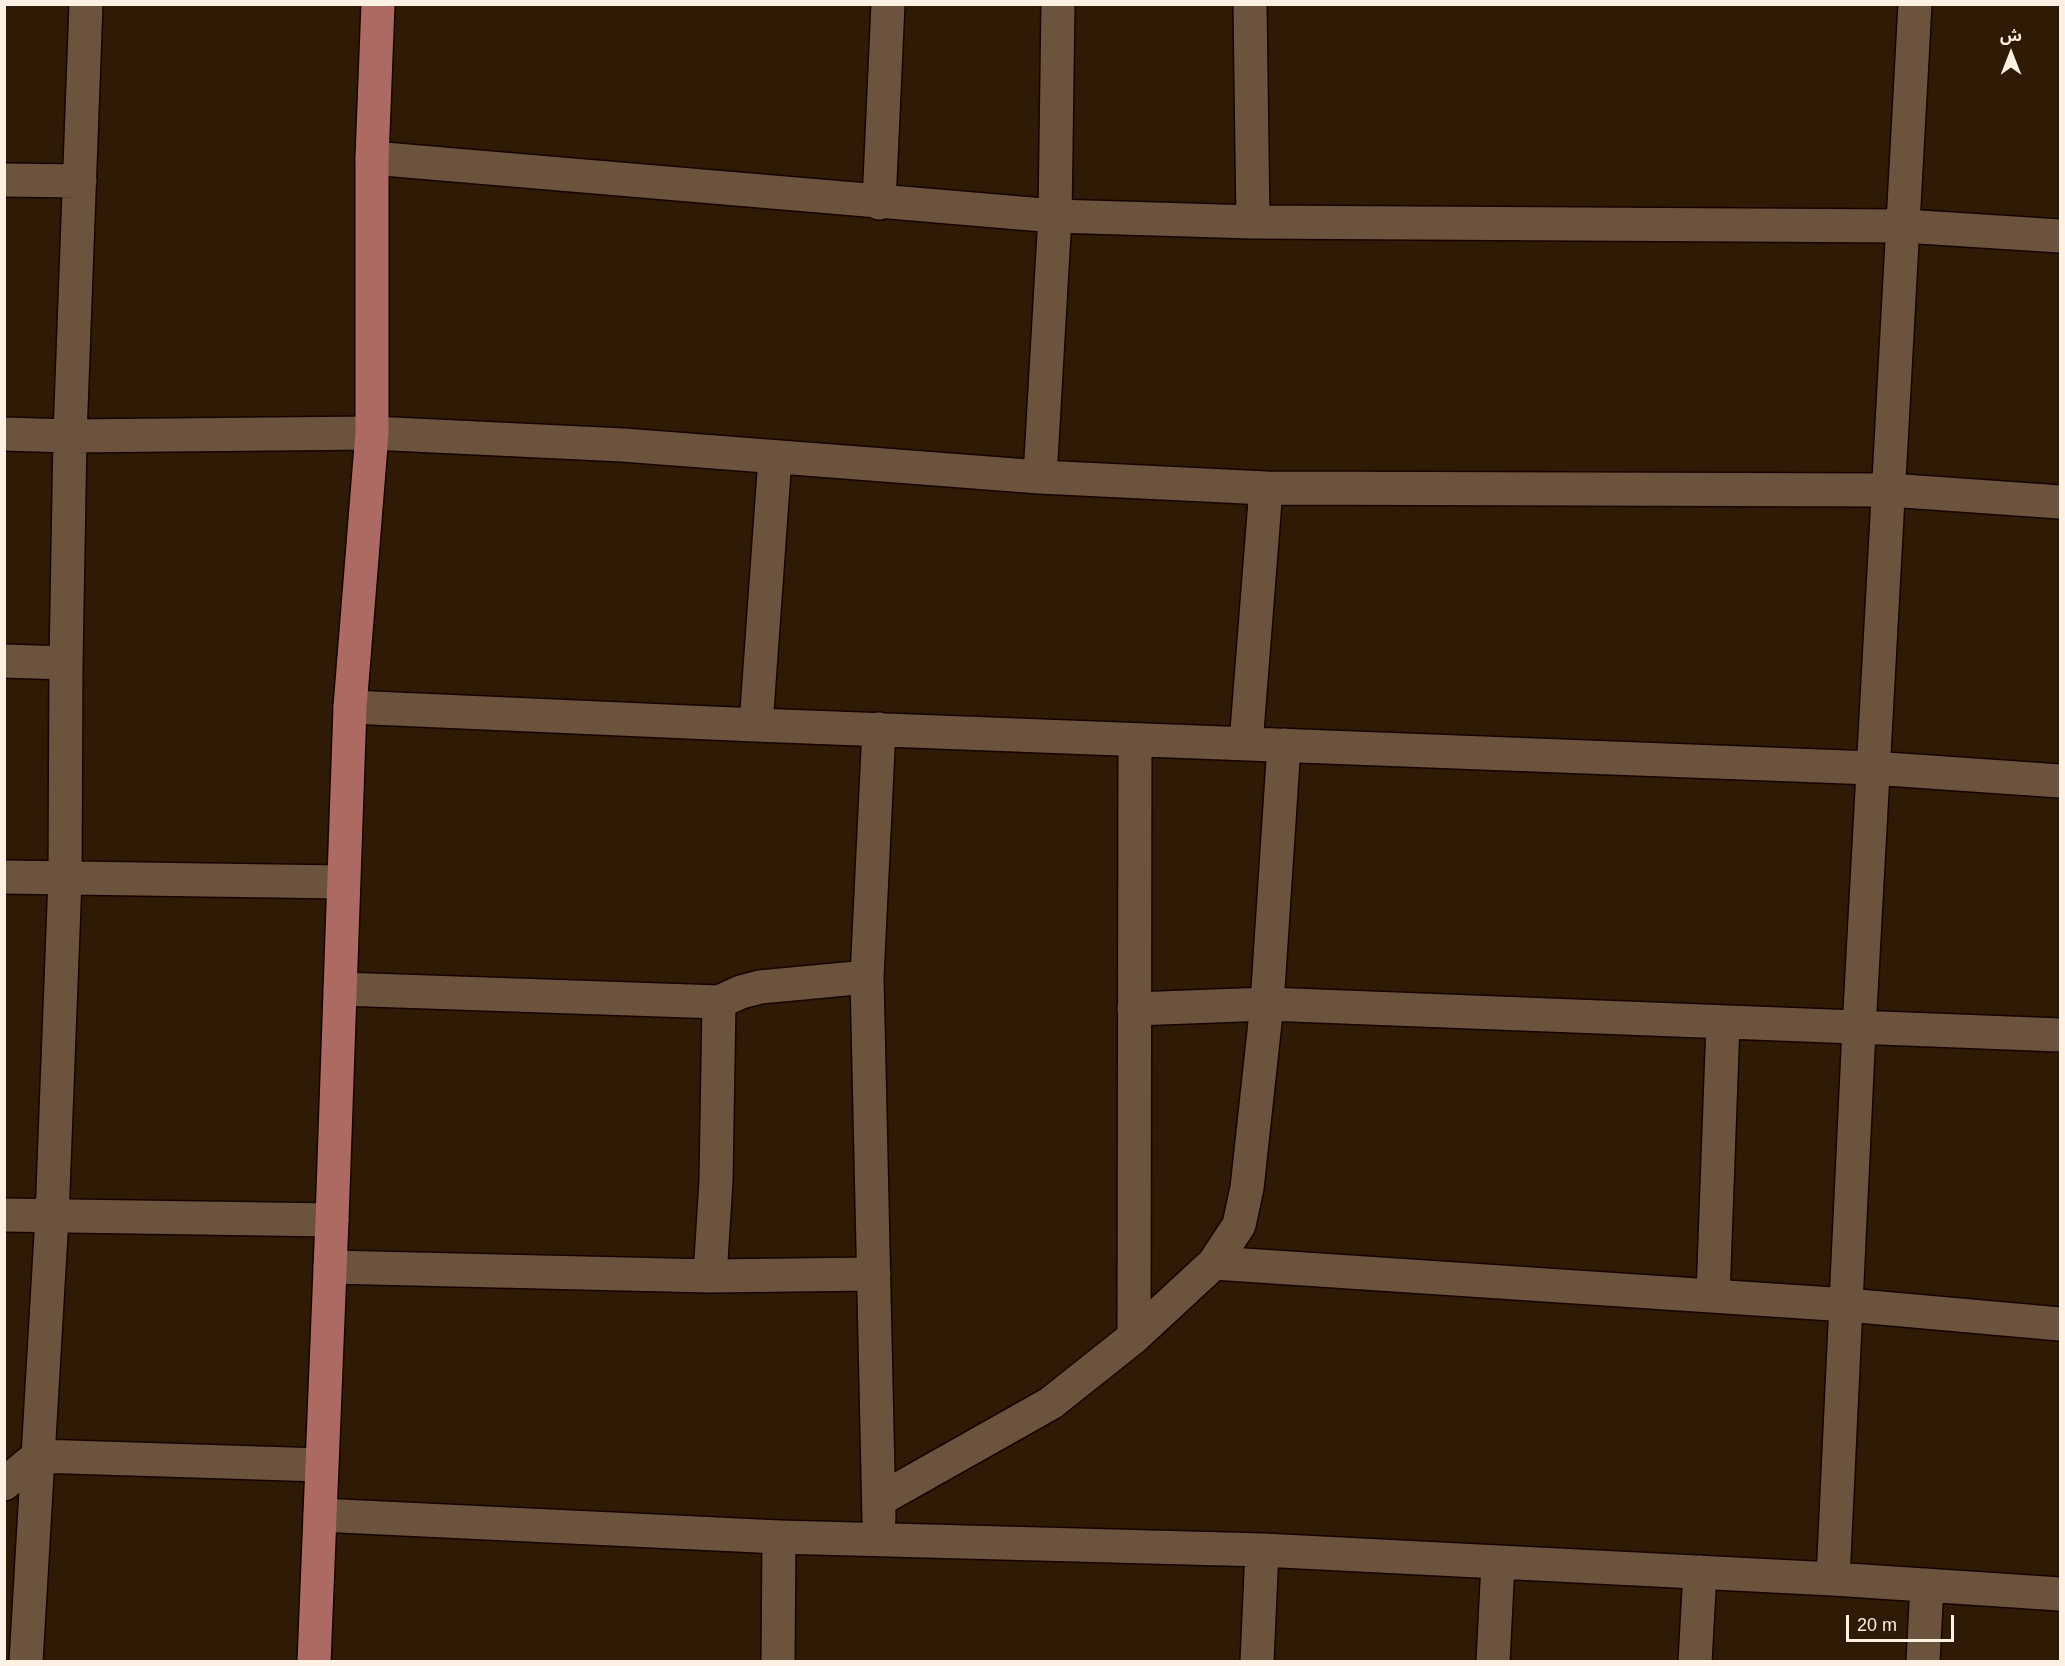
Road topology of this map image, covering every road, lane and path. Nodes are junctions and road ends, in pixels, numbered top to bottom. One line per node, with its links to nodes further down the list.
1 (86, 4): 9 (street)
2 (378, 4): 7 (main road)
3 (888, 4): 10 (street)
4 (1058, 4): 11 (street)
5 (1250, 4): 12 (street)
6 (1915, 4): 13 (street)
7 (372, 158): 10 (street); 15 (main road)
8 (4, 180): 9 (street)
9 (80, 181): 17 (street)
10 (879, 202): 11 (street)
11 (1055, 216): 12 (street); 19 (street)
12 (1253, 222): 13 (street)
13 (1904, 226): 14 (street); 21 (street)
14 (2061, 236)
15 (372, 433): 17 (street); 18 (street); 25 (main road)
16 (4, 434): 17 (street)
17 (70, 436): 24 (street)
18 (775, 458): 19 (street); 26 (street)
19 (1040, 477): 20 (street)
20 (1266, 488): 21 (street); 29 (street)
21 (1889, 490): 22 (street); 31 (street)
22 (2061, 502)
23 (4, 661): 24 (street)
24 (66, 663): 34 (street)
25 (350, 707): 26 (street); 35 (main road)
26 (756, 725): 27 (street)
27 (879, 729): 28 (street); 36 (street)
28 (1135, 740): 29 (street); 40 (street)
29 (1246, 744): 30 (street)
30 (1284, 745): 31 (street); 39 (street)
31 (1872, 768): 32 (street); 42 (street)
32 (2061, 781)
33 (4, 877): 34 (street)
34 (65, 879): 35 (street); 45 (street)
35 (343, 882): 37 (main road)
36 (867, 977): 38 (street); 49 (street)
37 (340, 989): 38 (street); 46 (main road)
38 (719, 1002): 50 (street)
39 (1267, 1004): 40 (street); 41 (street); 47 (street)
40 (1134, 1009): 54 (street)
41 (1723, 1023): 42 (street); 51 (street)
42 (1859, 1029): 43 (street); 52 (street)
43 (2061, 1035)
44 (4, 1215): 45 (street)
45 (52, 1217): 46 (street); 55 (street)
46 (332, 1220): 48 (main road)
47 (1214, 1263): 51 (street); 54 (street)
48 (330, 1267): 50 (street); 56 (main road)
49 (874, 1274): 50 (street); 58 (street)
50 (710, 1276)
51 (1713, 1296): 52 (street)
52 (1847, 1305): 53 (street); 65 (street)
53 (2061, 1324)
54 (1134, 1337): 58 (street)
55 (38, 1456): 56 (street); 57 (street); 68 (street)
56 (321, 1465): 59 (main road)
57 (4, 1484)
58 (879, 1500): 61 (street)
59 (320, 1515): 60 (street); 69 (main road)
60 (779, 1537): 61 (street); 70 (street)
61 (880, 1539): 62 (street)
62 (1262, 1550): 63 (street); 71 (street)
63 (1498, 1563): 64 (street); 72 (street)
64 (1700, 1572): 65 (street); 73 (street)
65 (1833, 1579): 66 (street)
66 (1927, 1585): 67 (street); 74 (street)
67 (2061, 1594)
68 (26, 1662)
69 (314, 1662)
70 (778, 1662)
71 (1257, 1662)
72 (1493, 1662)
73 (1695, 1662)
74 (1923, 1662)

